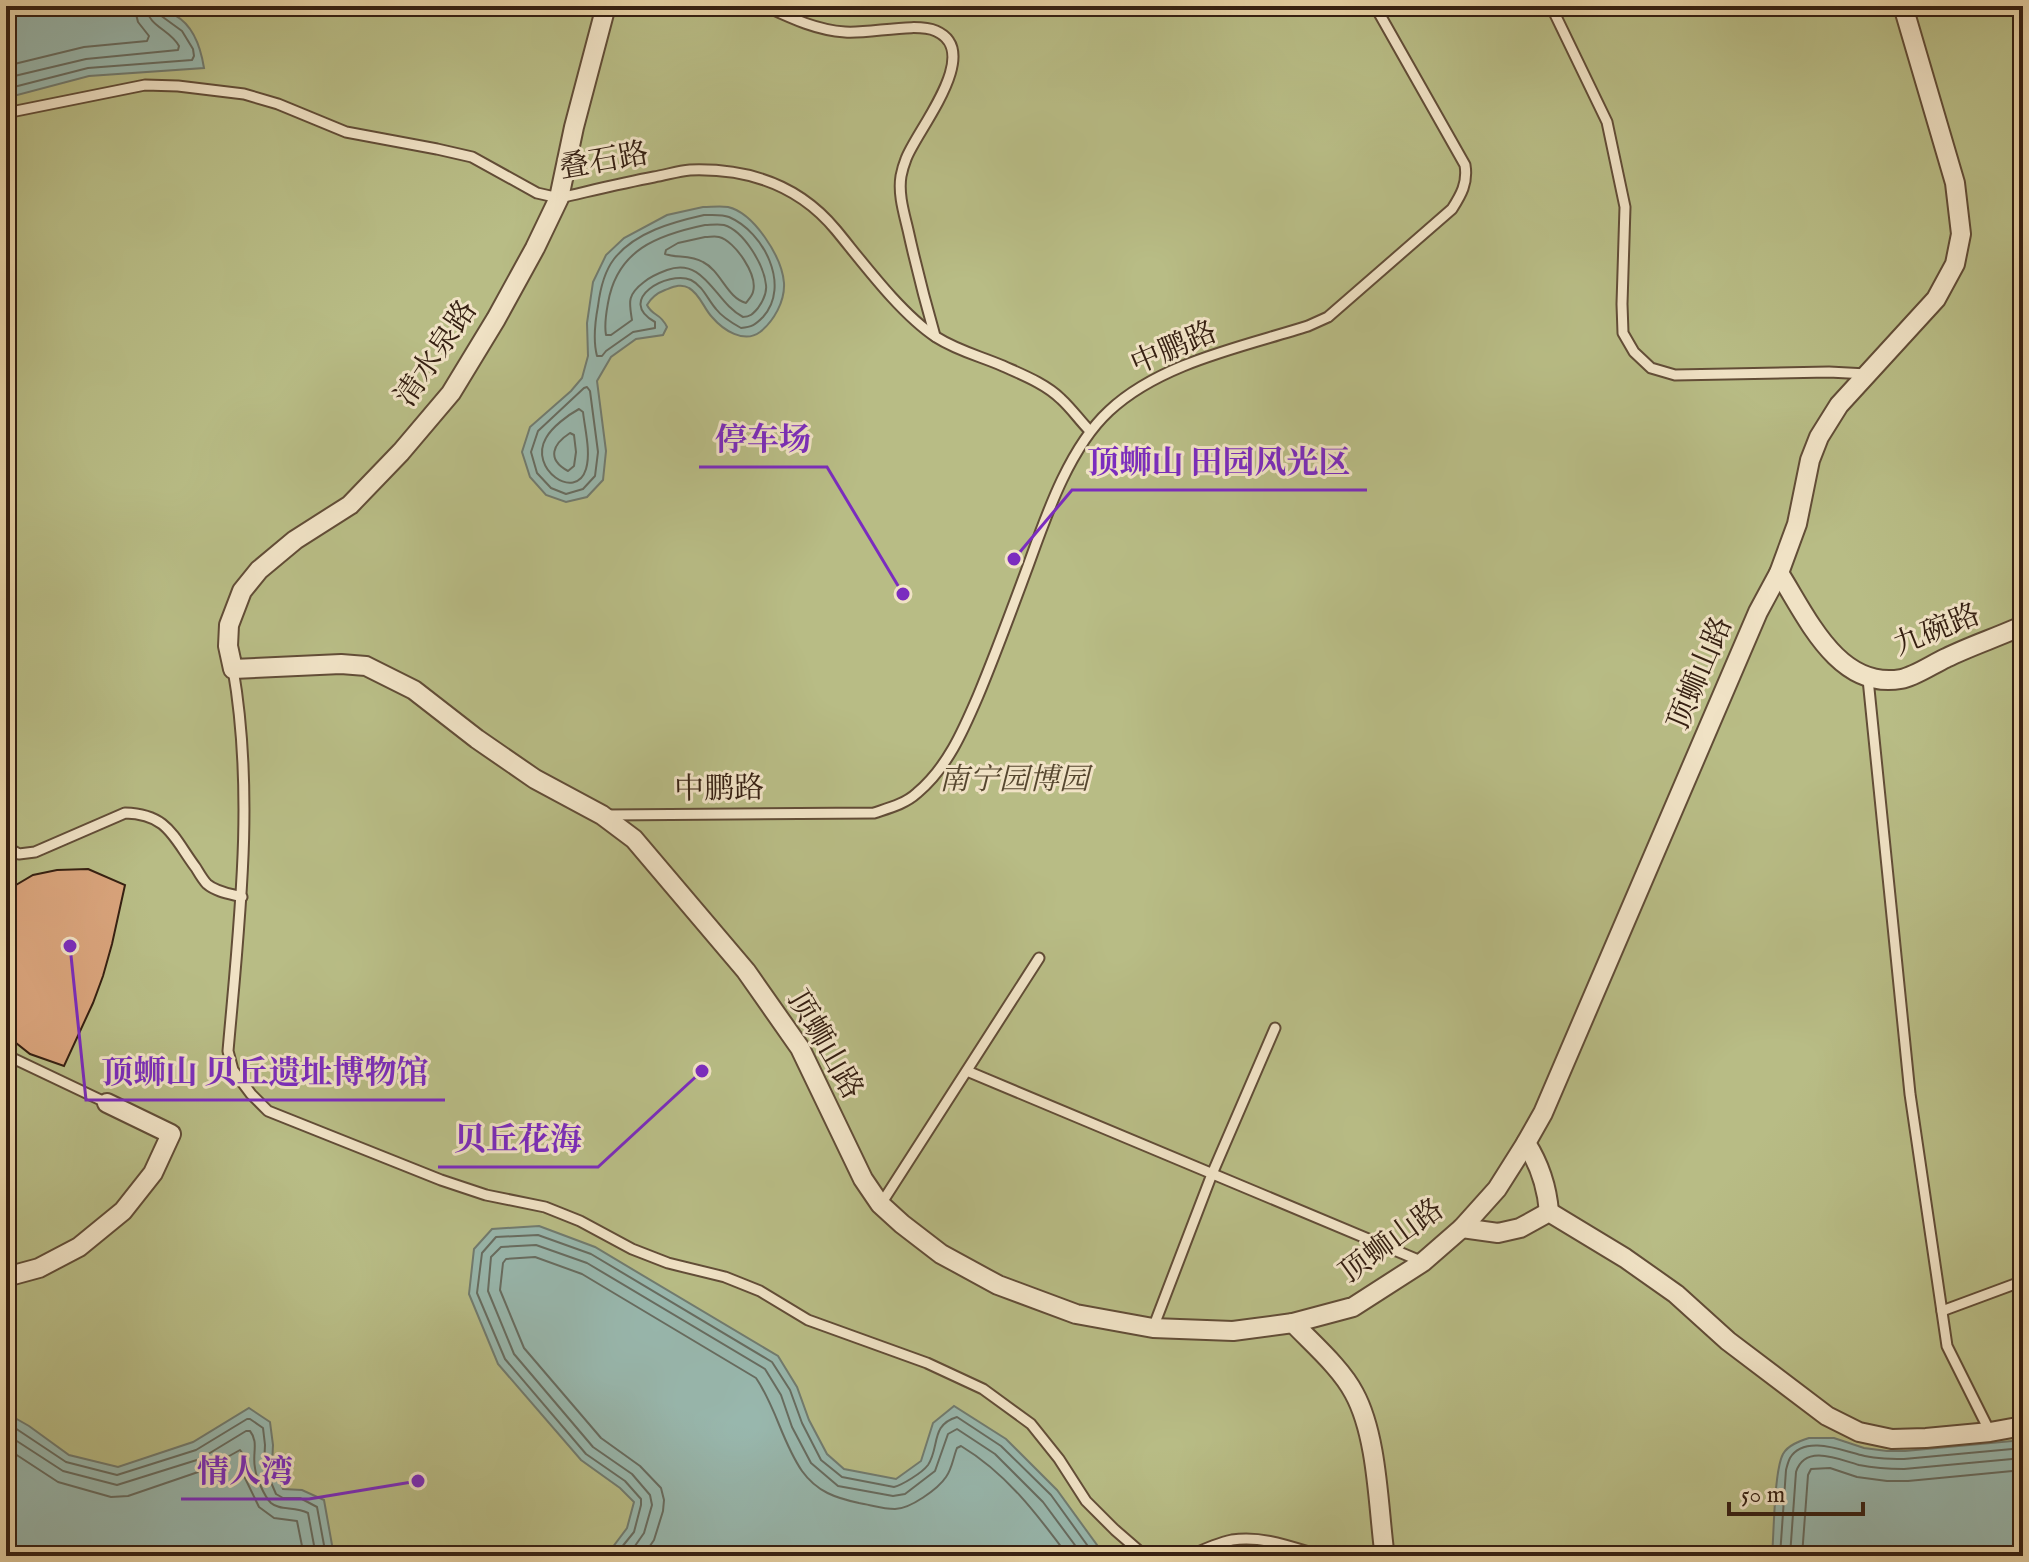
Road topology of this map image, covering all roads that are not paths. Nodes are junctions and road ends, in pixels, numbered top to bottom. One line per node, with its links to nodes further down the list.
1 (606, 6): 7 (street, 清水泉路)
2 (765, 6): 8 (lane)
3 (1375, 6): 10 (lane, 中鹏路)
4 (1551, 6): 9 (lane)
5 (1903, 6): 9 (street, 顶蛳山路)
6 (6, 113): 7 (lane, 叠石路)
7 (559, 198): 8 (lane, 叠石路); 13 (street, 清水泉路)
8 (935, 336): 10 (lane, 叠石路)
9 (1869, 374): 11 (street, 顶蛳山路)
10 (1090, 431): 15 (lane, 中鹏路)
11 (1779, 573): 14 (street, 九碗路); 23 (street, 顶蛳山路)
12 (2023, 629): 14 (street, 九碗路)
13 (233, 669): 15 (street, 顶蛳山路); 17 (lane)
14 (1868, 679): 31 (lane)
15 (602, 815): 25 (street, 顶蛳山路)
16 (6, 847): 17 (lane)
17 (242, 897): 38 (lane)
18 (1039, 958): 21 (lane)
19 (1275, 1028): 24 (lane)
20 (6, 1055): 22 (lane)
21 (967, 1071): 24 (lane); 25 (lane)
22 (107, 1103): 29 (street)
23 (1526, 1143): 26 (street); 27 (street, 顶蛳山路)
24 (1212, 1174): 28 (lane); 33 (lane)
25 (880, 1204): 33 (street, 顶蛳山路)
26 (1549, 1212): 27 (street); 35 (street)
27 (1462, 1228): 28 (street, 顶蛳山路)
28 (1423, 1262): 32 (street, 顶蛳山路)
29 (6, 1277)
30 (2023, 1281): 31 (lane)
31 (1942, 1311): 35 (lane)
32 (1293, 1323): 33 (street, 顶蛳山路); 37 (street)
33 (1153, 1328)
34 (2023, 1426): 35 (street)
35 (1990, 1432)
36 (1286, 1545): 39 (lane); 40 (lane); 41 (lane)
37 (1386, 1553): 42 (lane)
38 (1145, 1556)
39 (1189, 1556)
40 (1247, 1556)
41 (1322, 1556)
42 (1350, 1556)

